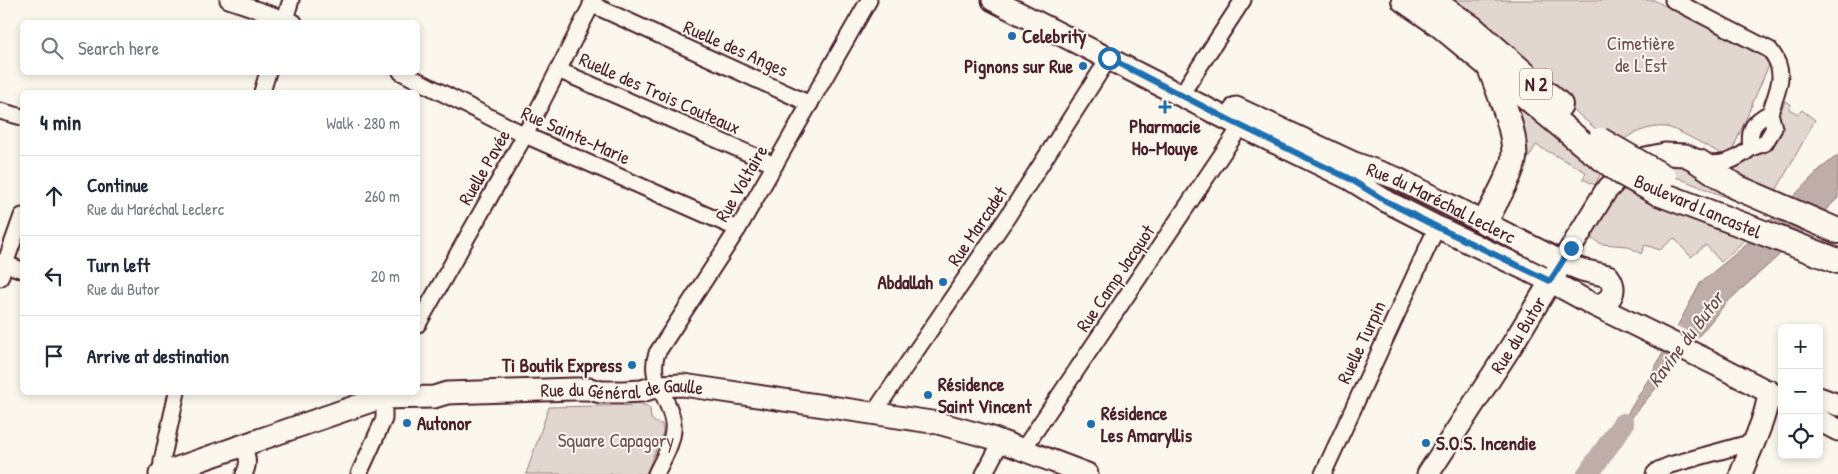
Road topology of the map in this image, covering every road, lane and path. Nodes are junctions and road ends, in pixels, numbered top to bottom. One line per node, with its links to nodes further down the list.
1 (228, 0): 11 (street)
2 (291, 0): 12 (street)
3 (869, 0): 20 (street, Rue Voltaire)
4 (993, 0): 13 (street, Rue du Maréchal Leclerc)
5 (1023, 0): 18 (street, Rue du Maréchal Leclerc)
6 (1242, 0): 18 (street)
7 (1404, 0): 14 (main road, Boulevard Lancastel / N 2)
8 (1431, 0): 25 (main road, Boulevard Lancastel / N 2)
9 (1673, 0): 26 (street)
10 (592, 2): 15 (street, Ruelle Pavée); 20 (street, Ruelle des Anges)
11 (285, 20)
12 (288, 20)
13 (1109, 58): 23 (street, Rue du Maréchal Leclerc); 51 (street, Rue Marcadet)
14 (1489, 67): 25 (main road, Boulevard Lancastel / N 2); 30 (main road)
15 (558, 70): 24 (street, Ruelle Pavée); 27 (street, Ruelle des Trois Couteaux)
16 (267, 75): 19 (street)
17 (407, 75): 24 (street, Rue Sainte-Marie)
18 (1188, 84): 30 (street, Rue du Maréchal Leclerc)
19 (263, 90)
20 (810, 104): 27 (street, Rue Voltaire)
21 (0, 111): 22 (street)
22 (20, 116)
23 (1241, 126): 31 (street, Rue du Maréchal Leclerc); 57 (street, Rue Camp Jacquot)
24 (525, 134): 32 (street, Rue Sainte-Marie); 42 (street, Ruelle Pavée)
25 (1594, 144): 28 (main road, Boulevard Lancastel / N 2, bridge)
26 (1699, 162): 28 (main road); 37 (street, Rue du Butor)
27 (775, 165): 32 (street, Rue Voltaire)
28 (1748, 212): 33 (main road); 35 (main road, Boulevard Lancastel / N 2); 36 (main road, Boulevard Lancastel / N 2)
29 (20, 221): 38 (street)
30 (1485, 222): 34 (street); 37 (street, Rue du Maréchal Leclerc)
31 (1437, 227): 34 (street, Rue du Maréchal Leclerc); 64 (street, Ruelle Turpin)
32 (738, 230): 43 (street, Rue Voltaire)
33 (1838, 231)
34 (1481, 247): 40 (street, Rue du Maréchal Leclerc)
35 (1838, 247)
36 (1838, 261)
37 (1562, 262): 40 (street, Rue du Butor); 41 (street, Rue du Maréchal Leclerc)
38 (2, 268): 39 (street)
39 (20, 270)
40 (1550, 281): 41 (street, Rue du Maréchal Leclerc); 65 (street, Rue du Butor)
41 (1594, 305): 48 (street, Rue du Maréchal Leclerc)
42 (420, 320)
43 (658, 386): 47 (street, Rue du Général de Gaulle); 51 (street, Rue du Général de Gaulle); 61 (street, Rue Voltaire)
44 (176, 395): 59 (street)
45 (373, 395): 56 (street, Rue du Général de Gaulle)
46 (377, 395): 58 (street)
47 (395, 395)
48 (1777, 398): 55 (street)
49 (1823, 399): 50 (street)
50 (1838, 405)
51 (873, 414): 54 (street, Rue du Général de Gaulle)
52 (1823, 422): 53 (street)
53 (1838, 430)
54 (1001, 442): 57 (street, Rue du Général de Gaulle); 62 (street)
55 (1753, 442): 66 (street); 67 (street)
56 (244, 446): 59 (street, Rue du Général de Gaulle); 60 (street)
57 (1022, 451): 63 (street, Rue du Général de Gaulle)
58 (362, 473)
59 (160, 474)
60 (244, 474)
61 (656, 474)
62 (984, 474)
63 (1087, 474)
64 (1322, 474)
65 (1428, 474)
66 (1654, 474)
67 (1740, 474)

